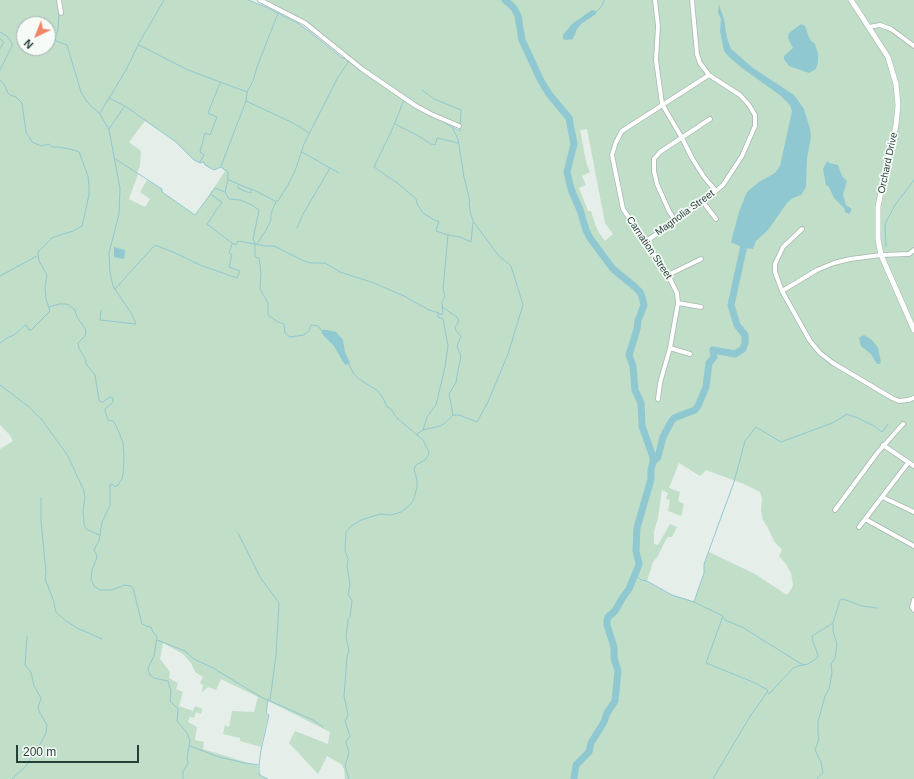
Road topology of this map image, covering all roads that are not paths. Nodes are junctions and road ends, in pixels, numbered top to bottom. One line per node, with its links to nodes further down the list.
1 (59, 0): 6 (street)
2 (260, 0): 12 (street)
3 (655, 0): 10 (street)
4 (692, 0): 9 (street, Magnolia Street)
5 (851, 0): 7 (street, Orchard Drive)
6 (61, 13)
7 (869, 27): 8 (street); 21 (street, Orchard Drive)
8 (914, 46)
9 (709, 75): 10 (street, Carnation Street); 14 (street, Magnolia Street)
10 (662, 104): 13 (street); 19 (street, Carnation Street)
11 (710, 120): 13 (street)
12 (459, 126)
13 (682, 138): 14 (street); 17 (street)
14 (716, 191): 15 (street, Magnolia Street)
15 (703, 202): 16 (street); 17 (street, Magnolia Street)
16 (716, 219)
17 (676, 222): 19 (street, Magnolia Street)
18 (802, 229): 24 (street)
19 (645, 242): 23 (street, Carnation Street)
20 (914, 250): 21 (street)
21 (881, 255): 24 (street); 27 (street, Orchard Drive)
22 (701, 259): 23 (street)
23 (668, 275): 25 (street, Carnation Street)
24 (782, 291): 30 (street)
25 (678, 303): 26 (street); 28 (street, Carnation Street)
26 (701, 307)
27 (914, 330)
28 (670, 348): 29 (street); 31 (street, Carnation Street)
29 (690, 354)
30 (914, 398)
31 (658, 399)
32 (903, 424): 33 (street)
33 (883, 445): 34 (street); 37 (street)
34 (908, 463): 35 (street); 36 (street)
35 (914, 466)
36 (882, 497): 38 (street); 39 (street)
37 (835, 510)
38 (914, 512)
39 (866, 519): 40 (street); 41 (street)
40 (859, 527)
41 (914, 546)
42 (914, 600): 43 (street)
43 (914, 610)

